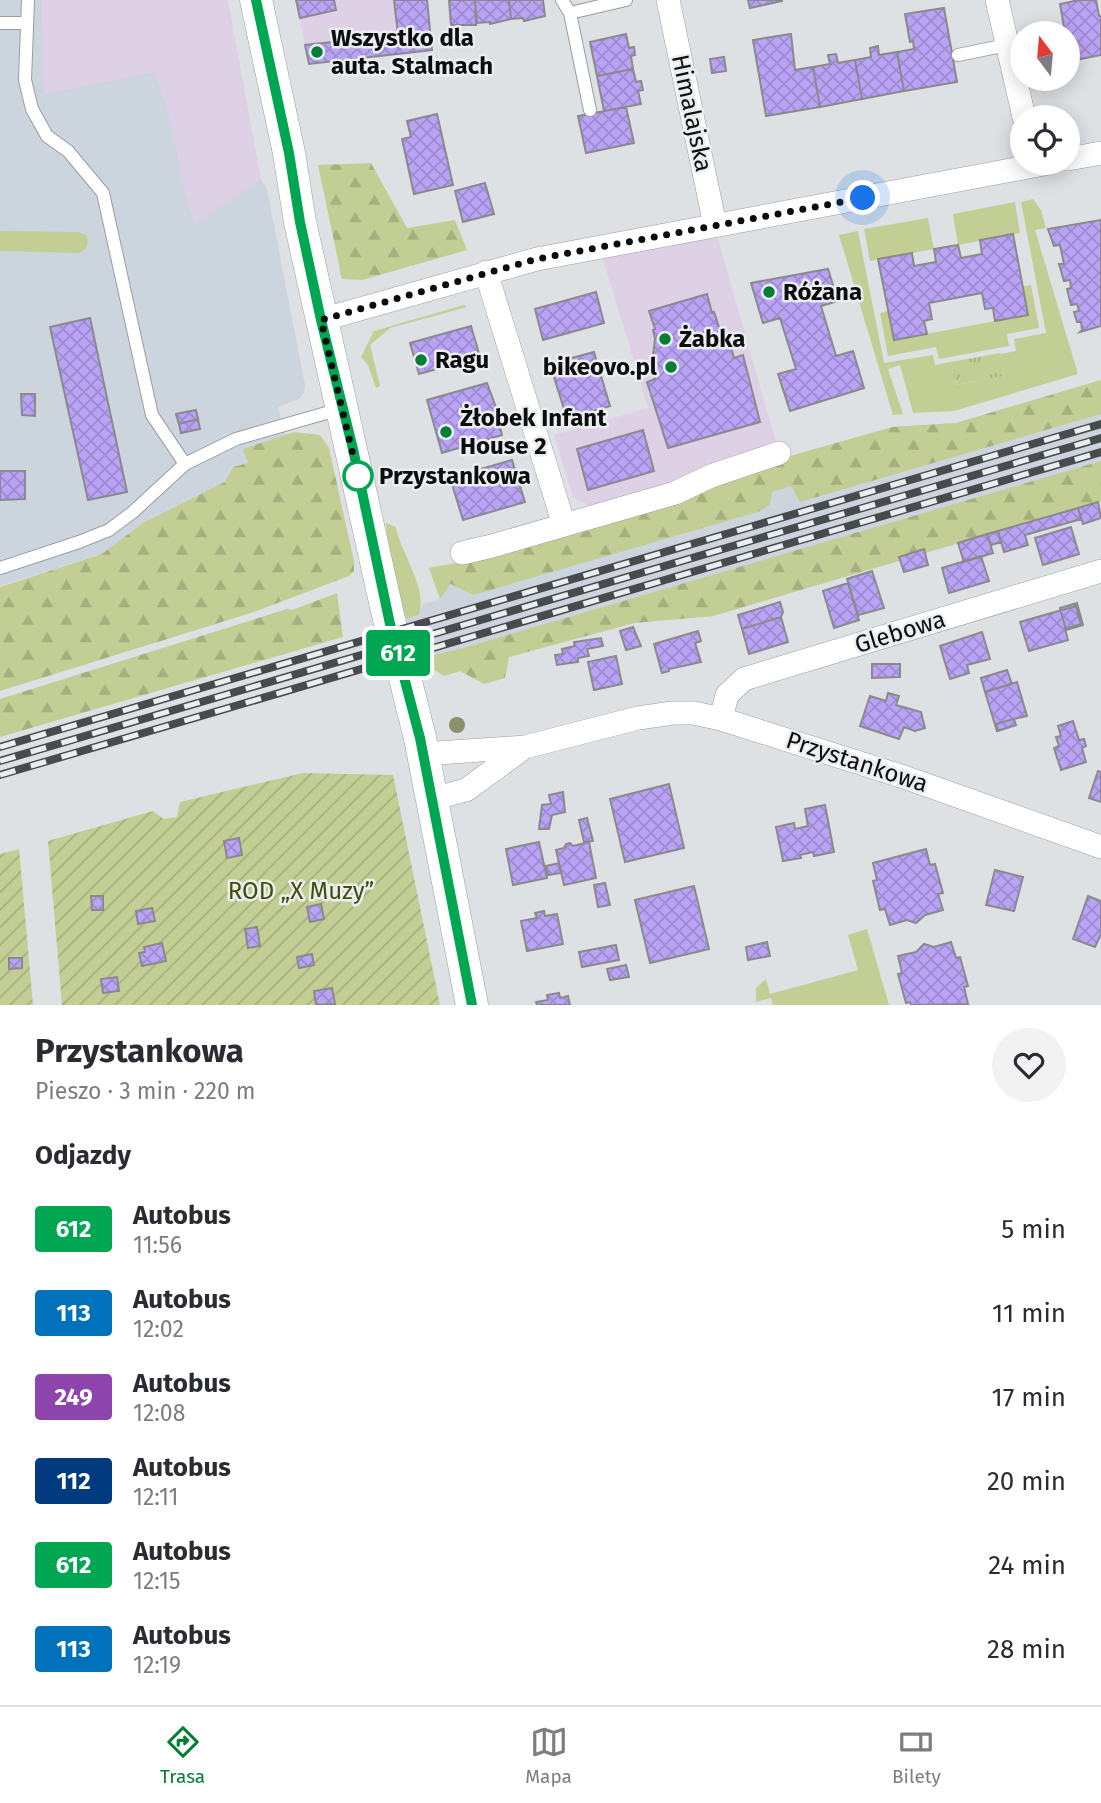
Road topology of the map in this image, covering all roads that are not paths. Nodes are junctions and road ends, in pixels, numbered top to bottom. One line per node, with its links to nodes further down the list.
1 (28, 0): 9 (lane)
2 (256, 0): 19 (street)
3 (562, 0): 7 (lane)
4 (626, 0): 7 (lane)
5 (668, 0): 17 (street, Himalajska)
6 (998, 0): 10 (street)
7 (570, 13): 13 (lane)
8 (0, 23): 9 (lane)
9 (27, 23): 22 (lane)
10 (1007, 45): 11 (lane); 12 (street)
11 (958, 55)
12 (1021, 105)
13 (590, 110)
14 (1101, 153): 15 (street)
15 (1080, 157)
16 (1010, 169): 17 (street)
17 (715, 225): 18 (street)
18 (486, 272): 19 (street); 23 (street)
19 (321, 320): 20 (street)
20 (343, 408): 22 (lane); 27 (street)
21 (779, 453): 23 (street)
22 (185, 464): 25 (lane)
23 (564, 525): 24 (street)
24 (462, 553)
25 (0, 568)
26 (1101, 571): 29 (street, Glebowa)
27 (390, 624)
28 (405, 678): 30 (street)
29 (721, 719): 31 (street, Przystankowa); 33 (street, Przystankowa)
30 (422, 746): 31 (street, Przystankowa); 32 (street)
31 (526, 747): 32 (street, Przystankowa)
32 (432, 799): 34 (street)
33 (1101, 847)
34 (472, 1005)

